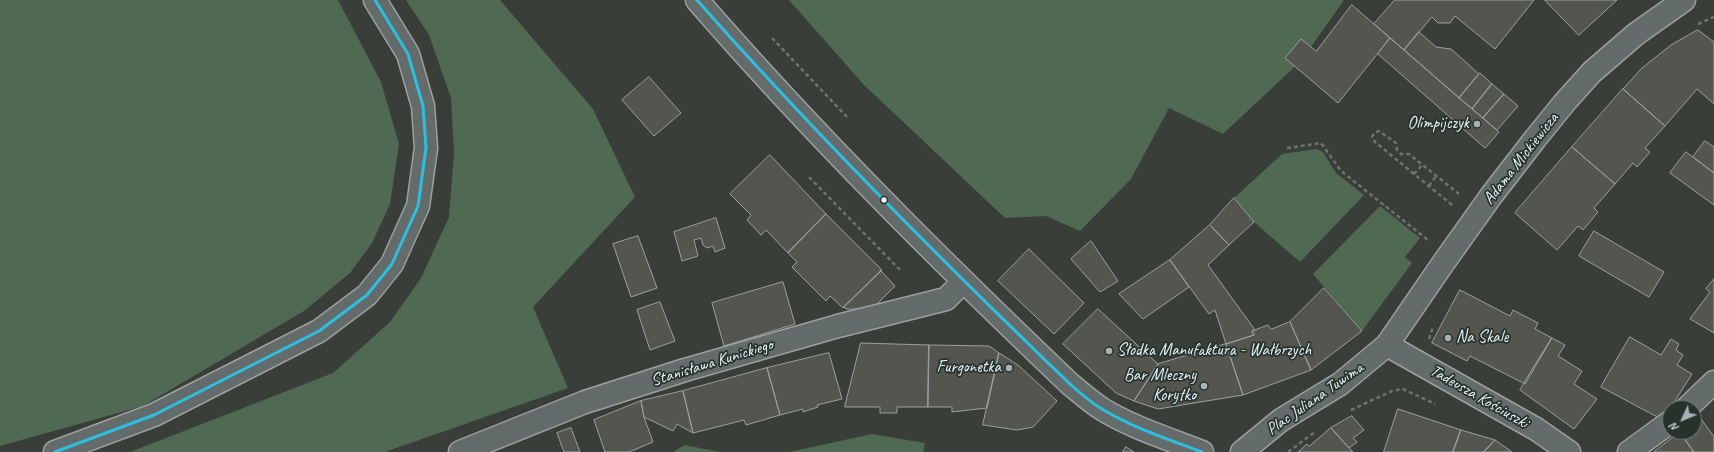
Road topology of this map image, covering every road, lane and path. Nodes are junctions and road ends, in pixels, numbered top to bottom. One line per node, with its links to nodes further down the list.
1 (375, 0): 31 (street)
2 (697, 0): 20 (street)
3 (1684, 0): 22 (street, Adama Mickiewicza)
4 (1714, 17): 5 (path)
5 (1692, 26)
6 (772, 38): 7 (path)
7 (847, 117)
8 (1287, 148): 18 (path)
9 (1397, 150): 10 (path); 10 (path); 11 (path)
10 (1392, 156): 12 (path)
11 (1423, 164): 12 (path); 13 (path)
12 (1414, 174): 15 (path)
13 (1436, 176): 15 (path); 16 (path)
14 (809, 177): 19 (path)
15 (1429, 186): 17 (path)
16 (1460, 195)
17 (1452, 205)
18 (1428, 240)
19 (902, 272)
20 (963, 282): 32 (street, Stanisława Kunickiego); 33 (street)
21 (1433, 327): 23 (path)
22 (1388, 345): 23 (street, Tadeusza Kościuszki); 34 (street, Plac Juliana Tuwima)
23 (1419, 363): 25 (path); 36 (street, Tadeusza Kościuszki)
24 (1714, 382): 26 (street)
25 (1403, 389): 27 (path); 28 (path)
26 (1695, 400)
27 (1439, 406)
28 (1350, 410)
29 (1662, 428): 37 (street)
30 (1318, 430): 35 (path)
31 (55, 452)
32 (460, 452)
33 (1202, 452)
34 (1242, 452)
35 (1288, 452)
36 (1569, 452)
37 (1629, 452)

